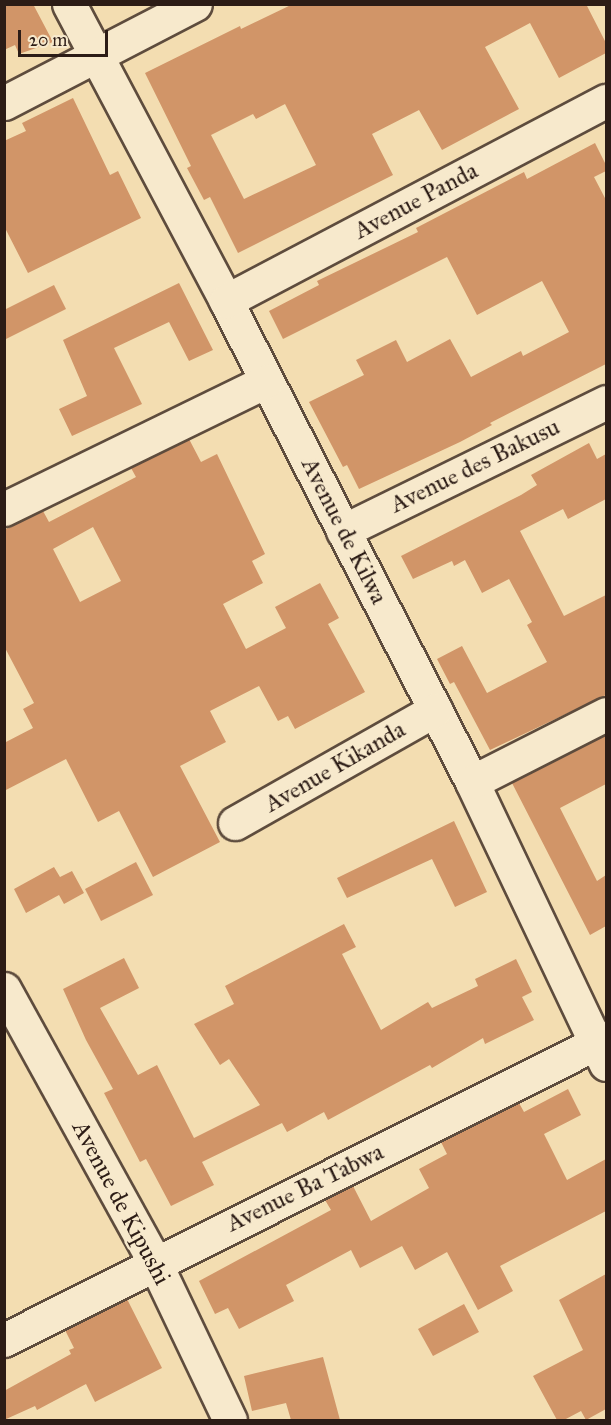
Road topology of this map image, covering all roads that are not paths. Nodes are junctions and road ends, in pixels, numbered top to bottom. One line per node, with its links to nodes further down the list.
1 (69, 4): 3 (street, Avenue de Kilwa)
2 (195, 4): 3 (street)
3 (96, 56): 5 (street); 6 (street, Avenue de Kilwa)
4 (606, 101): 6 (street, Avenue Panda)
5 (4, 102)
6 (226, 301): 7 (street, Avenue de Kilwa)
7 (266, 381): 9 (street); 10 (street, Avenue de Kilwa)
8 (606, 402): 10 (street, Avenue des Bakusu)
9 (4, 509)
10 (343, 531): 11 (street, Avenue de Kilwa)
11 (435, 710): 13 (street, Avenue de Kilwa); 14 (street, Avenue Kikanda)
12 (606, 714): 13 (street)
13 (472, 782): 16 (street, Avenue de Kilwa)
14 (235, 824)
15 (4, 989): 17 (street, Avenue de Kipushi)
16 (603, 1049): 17 (street, Avenue Ba Tabwa)
17 (155, 1263): 18 (street, Avenue Ba Tabwa); 19 (street, Avenue de Kipushi)
18 (4, 1340)
19 (230, 1420)

